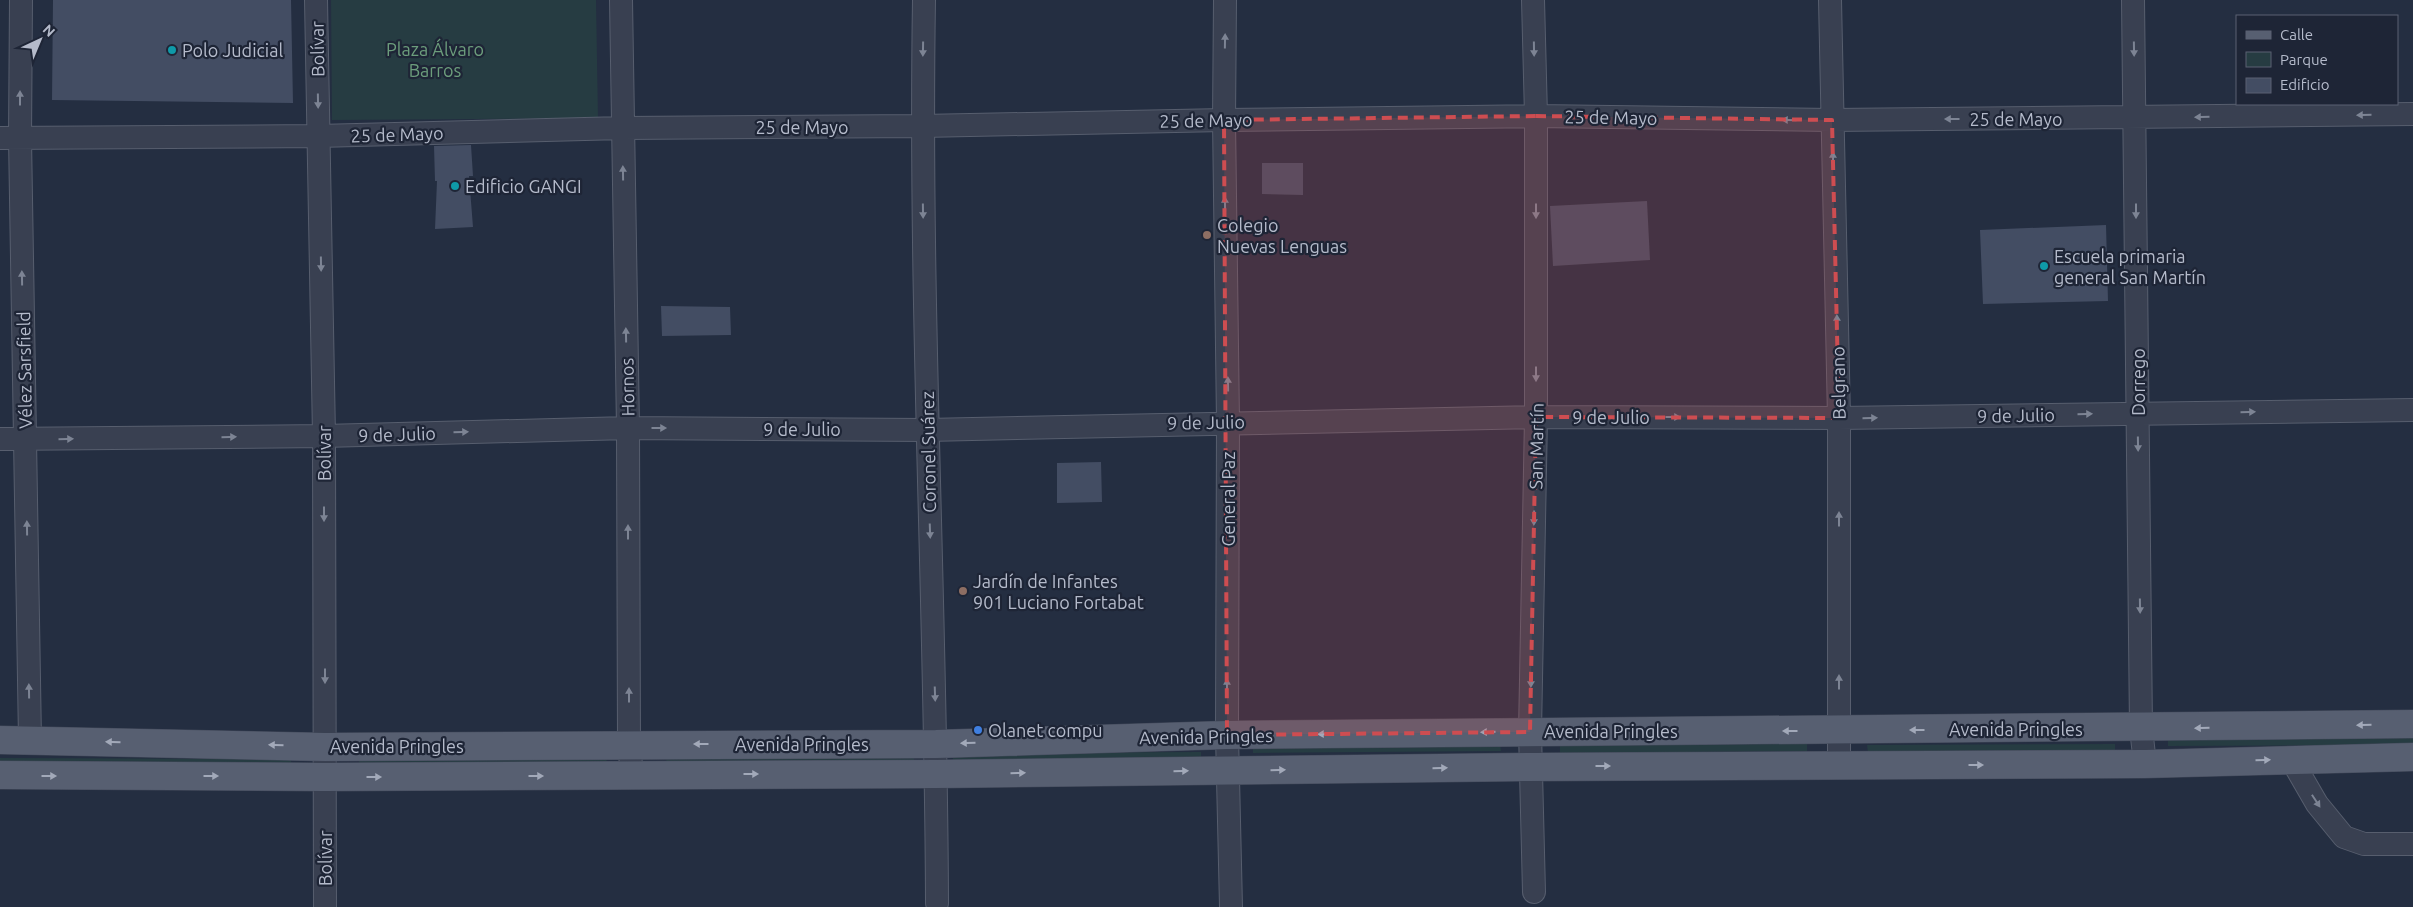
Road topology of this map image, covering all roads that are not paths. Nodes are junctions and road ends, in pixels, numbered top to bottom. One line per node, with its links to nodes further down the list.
1 (20, 0): 17 (street, Vélez Sarsfield, one-way to 1)
2 (316, 0): 16 (street, Bolívar, one-way to 16)
3 (621, 0): 15 (street, Hornos)
4 (924, 0): 14 (street, Coronel Suárez, one-way to 14)
5 (1225, 0): 12 (street, General Paz, one-way to 5)
6 (1533, 0): 10 (street, San Martín, one-way to 10)
7 (1830, 0): 13 (street, Belgrano)
8 (2133, 0): 11 (street, Dorrego, one-way to 11)
9 (2413, 114): 11 (street, 25 de Mayo, one-way to 11)
10 (1536, 116): 12 (street, 25 de Mayo); 13 (street, 25 de Mayo, one-way to 10); 20 (street, San Martín, one-way to 20)
11 (2136, 118): 13 (street, 25 de Mayo, one-way to 13); 19 (street, Dorrego, one-way to 19)
12 (1224, 120): 14 (street, 25 de Mayo); 22 (street, General Paz, one-way to 12)
13 (1832, 120): 21 (street, Belgrano, one-way to 13)
14 (922, 126): 15 (street, 25 de Mayo); 24 (street, Coronel Suárez, one-way to 24)
15 (623, 128): 16 (street, 25 de Mayo); 23 (street, Hornos, one-way to 15)
16 (318, 136): 17 (street, 25 de Mayo); 25 (street, Bolívar, one-way to 25)
17 (10, 138): 27 (street, Vélez Sarsfield, one-way to 17)
18 (2413, 410): 19 (street, 9 de Julio, one-way to 18)
19 (2138, 413): 21 (street, 9 de Julio, one-way to 19); 29 (street, Dorrego, one-way to 29)
20 (1536, 417): 21 (street, 9 de Julio, one-way to 21); 22 (street, 9 de Julio); 31 (street, San Martín, one-way to 31)
21 (1839, 418): 30 (street, Belgrano, one-way to 21)
22 (1228, 422): 24 (street, 9 de Julio); 32 (street, General Paz, one-way to 22)
23 (628, 428): 24 (street, 9 de Julio, one-way to 24); 25 (street, 9 de Julio, one-way to 23); 35 (street, Hornos, one-way to 23)
24 (927, 430): 36 (street, Coronel Suárez, one-way to 36)
25 (324, 436): 27 (street, 9 de Julio, one-way to 25); 37 (street, Bolívar, one-way to 37)
26 (0, 439): 27 (street, 9 de Julio)
27 (25, 439): 34 (street, Vélez Sarsfield, one-way to 27)
28 (2413, 724): 29 (main road, Avenida Pringles, one-way to 29)
29 (2141, 728): 30 (main road, Avenida Pringles, one-way to 30); 40 (street, Dorrego)
30 (1839, 730): 31 (main road, Avenida Pringles, one-way to 31); 41 (street, Belgrano)
31 (1530, 732): 32 (main road, Avenida Pringles, one-way to 32); 42 (street, San Martín)
32 (1227, 735): 36 (main road, Avenida Pringles, one-way to 36); 43 (street, General Paz)
33 (0, 740): 34 (main road, Avenida Pringles)
34 (30, 740): 37 (main road, Avenida Pringles, one-way to 34)
35 (629, 744): 36 (main road, Avenida Pringles, one-way to 35); 37 (main road, Avenida Pringles); 46 (street, Hornos)
36 (936, 744): 44 (street, Coronel Suárez)
37 (325, 746): 47 (street, Bolívar)
38 (2413, 757): 39 (main road, Avenida Pringles)
39 (2291, 759): 40 (main road, Avenida Pringles, one-way to 39); 48 (street, one-way to 48)
40 (2144, 764): 41 (main road, Avenida Pringles, one-way to 40)
41 (1840, 765): 42 (main road, Avenida Pringles, one-way to 41)
42 (1531, 767): 43 (main road, Avenida Pringles, one-way to 42); 49 (street, San Martín)
43 (1229, 770): 44 (main road, Avenida Pringles, one-way to 43); 52 (street, General Paz)
44 (937, 774): 46 (main road, Avenida Pringles, one-way to 44); 50 (street, Coronel Suárez)
45 (0, 775): 47 (main road, Avenida Pringles, one-way to 47)
46 (632, 775): 47 (main road, Avenida Pringles, one-way to 46)
47 (325, 777): 51 (street, Bolívar)
48 (2413, 844)
49 (1534, 892)
50 (937, 904)
51 (325, 907)
52 (1231, 907)

